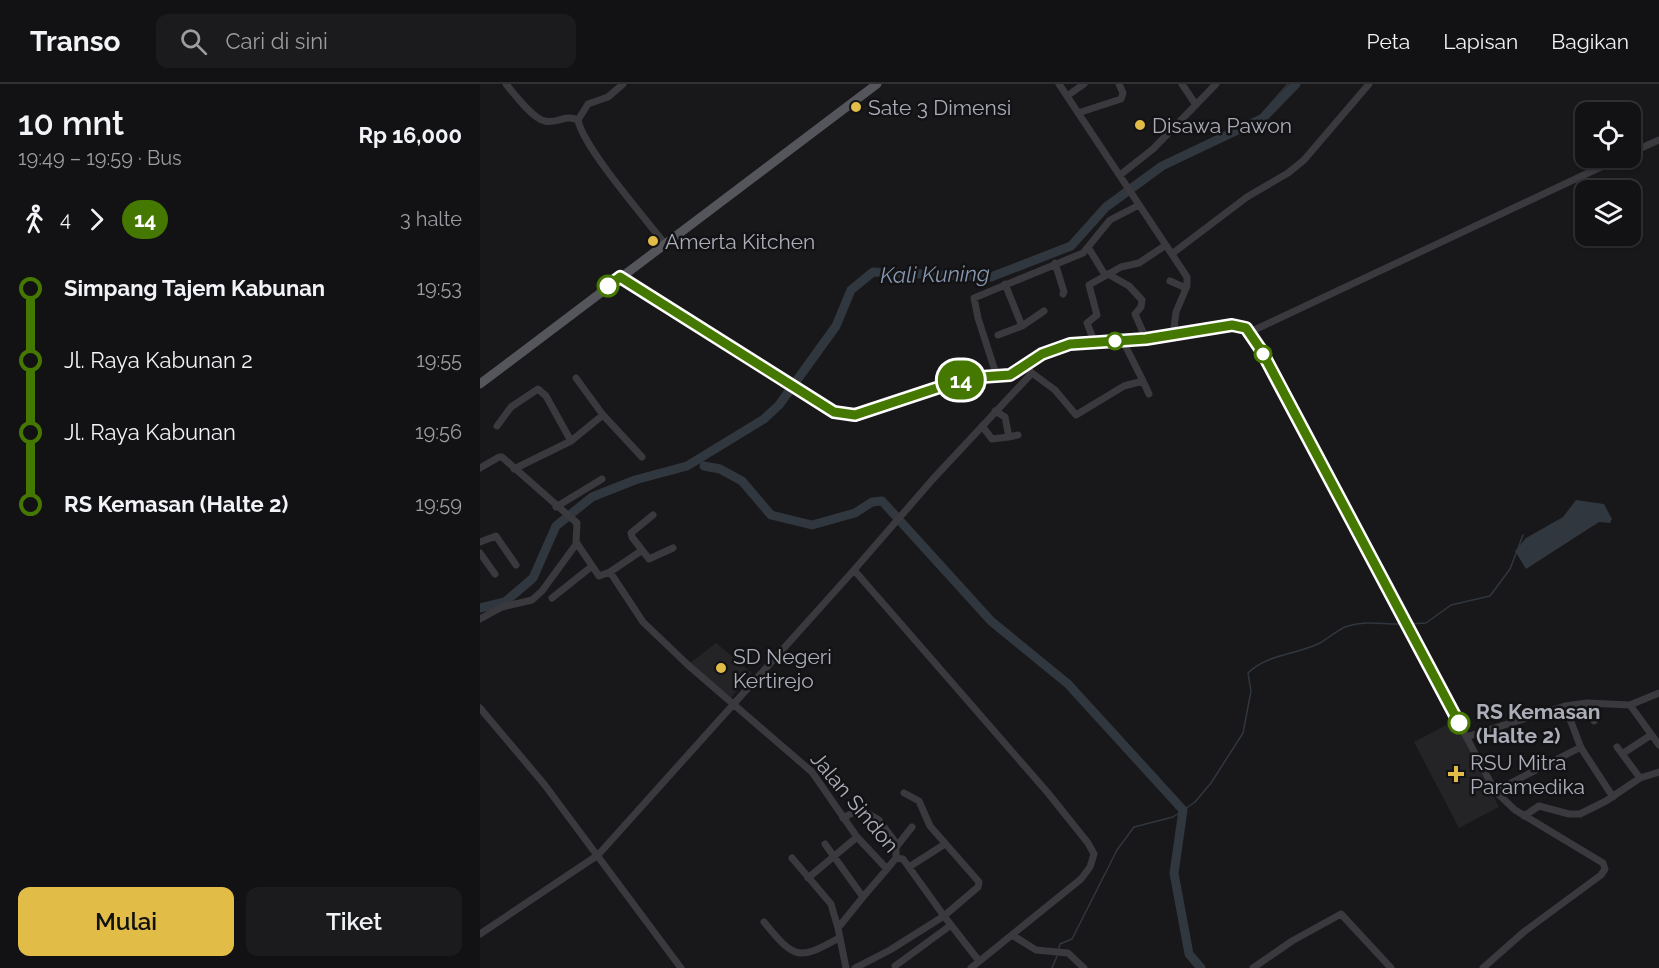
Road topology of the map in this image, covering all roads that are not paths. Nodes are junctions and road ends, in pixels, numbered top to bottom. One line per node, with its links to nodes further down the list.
1 (507, 84): 13 (street)
2 (623, 84): 13 (street)
3 (877, 84): 19 (main road)
4 (1059, 84): 10 (street)
5 (1084, 84): 10 (street)
6 (1119, 84): 12 (street)
7 (1182, 84): 11 (street)
8 (1216, 84): 11 (street)
9 (1369, 84): 22 (street)
10 (1067, 96): 12 (street)
11 (1196, 105): 17 (street)
12 (1078, 113): 17 (street)
13 (578, 120): 19 (street)
14 (1659, 140): 15 (street)
15 (1641, 148)
16 (1599, 168): 32 (street)
17 (1120, 175): 18 (street)
18 (1140, 205): 20 (street); 21 (street)
19 (665, 244): 25 (main road)
20 (1166, 245): 22 (street); 24 (street)
21 (1088, 247): 23 (street); 24 (street)
22 (1173, 254): 28 (street)
23 (1055, 263): 27 (street); 29 (street)
24 (1106, 274): 35 (street); 36 (street)
25 (620, 277): 40 (street); 43 (main road)
26 (1170, 281): 28 (street)
27 (1005, 284): 31 (street); 40 (street)
28 (1186, 288): 34 (street)
29 (1063, 294)
30 (1044, 311): 31 (street)
31 (1022, 326): 33 (street)
32 (1250, 332): 34 (street); 78 (street)
33 (998, 335)
34 (1173, 336): 35 (street)
35 (1146, 339): 37 (street)
36 (1094, 341): 37 (street); 38 (street)
37 (1123, 341): 42 (street)
38 (1025, 366): 39 (street); 40 (street)
39 (1032, 373): 42 (street); 45 (street)
40 (997, 377)
41 (576, 378): 46 (street)
42 (1143, 381): 44 (street)
43 (480, 384)
44 (1149, 394)
45 (995, 411): 48 (street); 50 (street)
46 (603, 415): 51 (street); 52 (street)
47 (497, 426): 51 (street)
48 (982, 426): 50 (street); 65 (street)
49 (1018, 435): 50 (street)
50 (1009, 437)
51 (571, 441): 54 (street)
52 (642, 457)
53 (480, 468): 54 (street)
54 (514, 469): 56 (street)
55 (602, 479): 56 (street)
56 (559, 508): 59 (street)
57 (653, 515): 61 (street)
58 (480, 542): 63 (street)
59 (577, 543): 64 (street); 69 (street)
60 (673, 548): 61 (street)
61 (641, 551): 66 (street)
62 (480, 553): 67 (street)
63 (516, 565)
64 (591, 567): 66 (street); 68 (street)
65 (854, 570): 72 (street); 108 (street)
66 (610, 572): 72 (street, Jalan Sindon)
67 (495, 574)
68 (552, 598)
69 (480, 619)
70 (1659, 693): 73 (street)
71 (1587, 702): 73 (street); 74 (street); 76 (street)
72 (735, 703): 89 (street, Jalan Sindon); 95 (street)
73 (1630, 705): 77 (street)
74 (1565, 706): 78 (street); 80 (street)
75 (480, 708): 95 (street)
76 (1594, 721)
77 (1651, 735): 79 (street); 82 (street)
78 (1466, 736): 85 (street)
79 (1659, 745)
80 (1581, 747): 85 (street); 87 (street)
81 (1617, 747): 82 (street)
82 (1622, 754): 84 (street)
83 (1659, 772): 84 (street)
84 (1640, 777): 87 (street)
85 (1496, 791): 88 (street)
86 (904, 793): 93 (street)
87 (1612, 796): 88 (street)
88 (1524, 816): 119 (street)
89 (843, 818): 91 (street, Jalan Sindon); 94 (street)
90 (912, 827): 94 (street)
91 (857, 837): 96 (street); 100 (street, Jalan Sindon)
92 (825, 844): 96 (street)
93 (945, 844): 99 (street); 103 (street)
94 (897, 846): 98 (street)
95 (598, 855): 107 (street); 113 (street)
96 (834, 856): 101 (street); 102 (street)
97 (792, 858): 101 (street)
98 (896, 858): 99 (street, Jalan Sindon); 100 (street, Jalan Sindon)
99 (909, 867): 103 (street, Jalan Sindon)
100 (887, 868): 102 (street)
101 (808, 878): 106 (street)
102 (863, 897): 106 (street)
103 (944, 916): 105 (street, Jalan Sindon); 114 (street)
104 (764, 922): 109 (street)
105 (951, 925): 110 (street, Jalan Sindon); 112 (street)
106 (838, 928): 109 (street)
107 (480, 934)
108 (1012, 935): 110 (street); 116 (street)
109 (839, 938): 111 (street)
110 (979, 961): 115 (street)
111 (846, 964): 114 (street)
112 (895, 966)
113 (681, 968)
114 (856, 968)
115 (971, 968)
116 (1084, 968)
117 (1253, 968): 118 (street)
118 (1391, 968)
119 (1483, 968)

